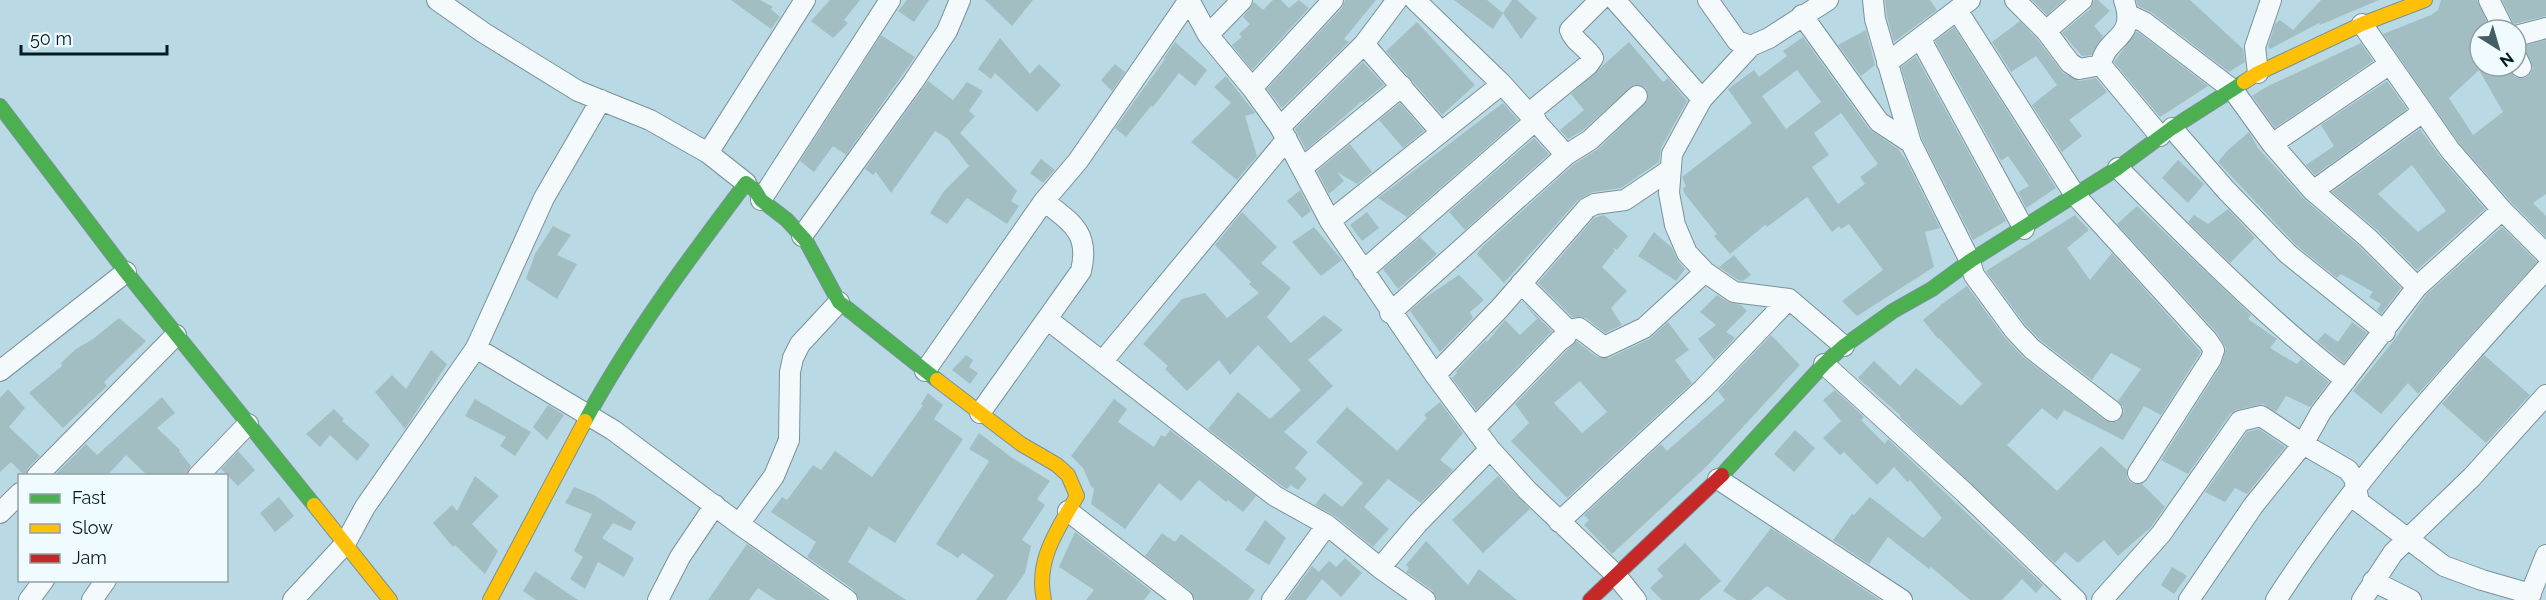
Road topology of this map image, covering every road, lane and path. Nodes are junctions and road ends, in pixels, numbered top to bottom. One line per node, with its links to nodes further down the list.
1 (437, 0): 42 (street)
2 (805, 0): 51 (street)
3 (890, 0): 59 (street)
4 (960, 0): 65 (street)
5 (1189, 0): 28 (street); 60 (street)
6 (1242, 0): 28 (street)
7 (1333, 0): 38 (street)
8 (1397, 0): 30 (street)
9 (1415, 0): 36 (street)
10 (1600, 0): 45 (street)
11 (1615, 0): 41 (street)
12 (1708, 0): 31 (street)
13 (1828, 0): 22 (street)
14 (1873, 0): 32 (street)
15 (2015, 0): 26 (street)
16 (2082, 0): 26 (street)
17 (2271, 0): 35 (street)
18 (2425, 0): 24 (street)
19 (2489, 0): 23 (street)
20 (1964, 5): 29 (street); 58 (street)
21 (2127, 8): 34 (street); 39 (street)
22 (1802, 15): 31 (street); 49 (street)
23 (2498, 18)
24 (2362, 24): 33 (street); 35 (street)
25 (2546, 28): 27 (street)
26 (2046, 31): 34 (street)
27 (2528, 33)
28 (1208, 35): 38 (street)
29 (1920, 38): 32 (street); 63 (street)
30 (1364, 44): 37 (street); 48 (street)
31 (1751, 45): 41 (street)
32 (1887, 63): 49 (street)
33 (2390, 64): 44 (street); 50 (street)
34 (2101, 65): 47 (street)
35 (2258, 73): 39 (street)
36 (1502, 84): 45 (street); 46 (street)
37 (1402, 86): 46 (street); 53 (street)
38 (1252, 88): 48 (street)
39 (2233, 90): 47 (street); 50 (street)
40 (1637, 96): 52 (street)
41 (1702, 99): 55 (street)
42 (601, 100): 51 (street); 82 (street)
43 (0, 106): 70 (street)
44 (2421, 110): 57 (street); 61 (street)
45 (1533, 116): 52 (street); 69 (street)
46 (1440, 131): 62 (street)
47 (2166, 132): 54 (street); 79 (street)
48 (1283, 133): 53 (street); 83 (street)
49 (1911, 143): 67 (street)
50 (2272, 144): 57 (street)
51 (708, 153): 56 (street)
52 (1566, 155): 76 (street)
53 (1302, 168): 62 (street)
54 (2118, 168): 58 (street); 88 (street)
55 (1671, 169): 71 (street); 72 (street)
56 (747, 183): 59 (street); 92 (street)
57 (2313, 191): 73 (street)
58 (2075, 195): 63 (street); 97 (street)
59 (761, 200): 65 (street)
60 (1044, 201): 77 (street); 86 (street)
61 (2502, 210): 64 (street); 73 (street)
62 (1330, 221): 69 (street)
63 (2024, 229): 67 (street)
64 (2539, 233): 66 (street)
65 (802, 236): 75 (street)
66 (2546, 254)
67 (1970, 261): 81 (street); 90 (street)
68 (2546, 269): 101 (street)
69 (1362, 271): 76 (street)
70 (126, 272): 80 (street); 85 (street)
71 (1706, 272): 74 (street); 78 (street)
72 (1521, 283): 78 (street); 87 (street)
73 (2417, 287): 79 (street)
74 (1789, 299): 81 (street); 106 (street)
75 (839, 302): 86 (street); 107 (street)
76 (1390, 313): 87 (street)
77 (1047, 319): 83 (street); 91 (street)
78 (1568, 330): 94 (street)
79 (2385, 332): 88 (street)
80 (176, 335): 93 (street); 98 (street)
81 (1844, 346): 84 (street)
82 (476, 348): 92 (street); 110 (street)
83 (1102, 362): 108 (street)
84 (1824, 364): 100 (street); 132 (street)
85 (0, 371)
86 (925, 371): 91 (street)
87 (1435, 375): 94 (street)
88 (2346, 380): 95 (street)
89 (2546, 395): 109 (street)
90 (2112, 411)
91 (980, 413): 104 (street)
92 (590, 415): 103 (street); 122 (street)
93 (248, 424): 99 (street); 110 (street)
94 (1474, 428): 96 (street)
95 (2303, 444): 101 (street); 133 (street); 134 (street)
96 (1490, 449): 106 (street); 112 (street)
97 (2138, 473)
98 (39, 474)
99 (200, 474)
100 (1718, 478): 113 (street); 131 (street)
101 (2354, 489): 109 (street); 135 (street)
102 (18, 495): 105 (street)
103 (715, 505): 107 (street); 123 (street)
104 (1068, 511): 125 (street); 126 (street)
105 (0, 513)
106 (1559, 522): 113 (street)
107 (739, 524): 124 (street)
108 (1327, 525): 112 (street); 127 (street)
109 (2408, 538): 114 (street); 118 (street)
110 (345, 544): 117 (street); 121 (street)
111 (2546, 555): 118 (street)
112 (1380, 568): 128 (street)
113 (1615, 574): 129 (street); 130 (street)
114 (2373, 581): 136 (street); 137 (street)
115 (42, 582): 119 (street)
116 (105, 582): 120 (street)
117 (383, 597)
118 (2530, 597)
119 (29, 600)
120 (92, 600)
121 (293, 600)
122 (490, 600)
123 (658, 600)
124 (847, 600)
125 (1044, 600)
126 (1183, 600)
127 (1272, 600)
128 (1425, 600)
129 (1590, 600)
130 (1636, 600)
131 (1902, 600)
132 (2076, 600)
133 (2102, 600)
134 (2189, 600)
135 (2276, 600)
136 (2362, 600)
137 (2411, 600)

